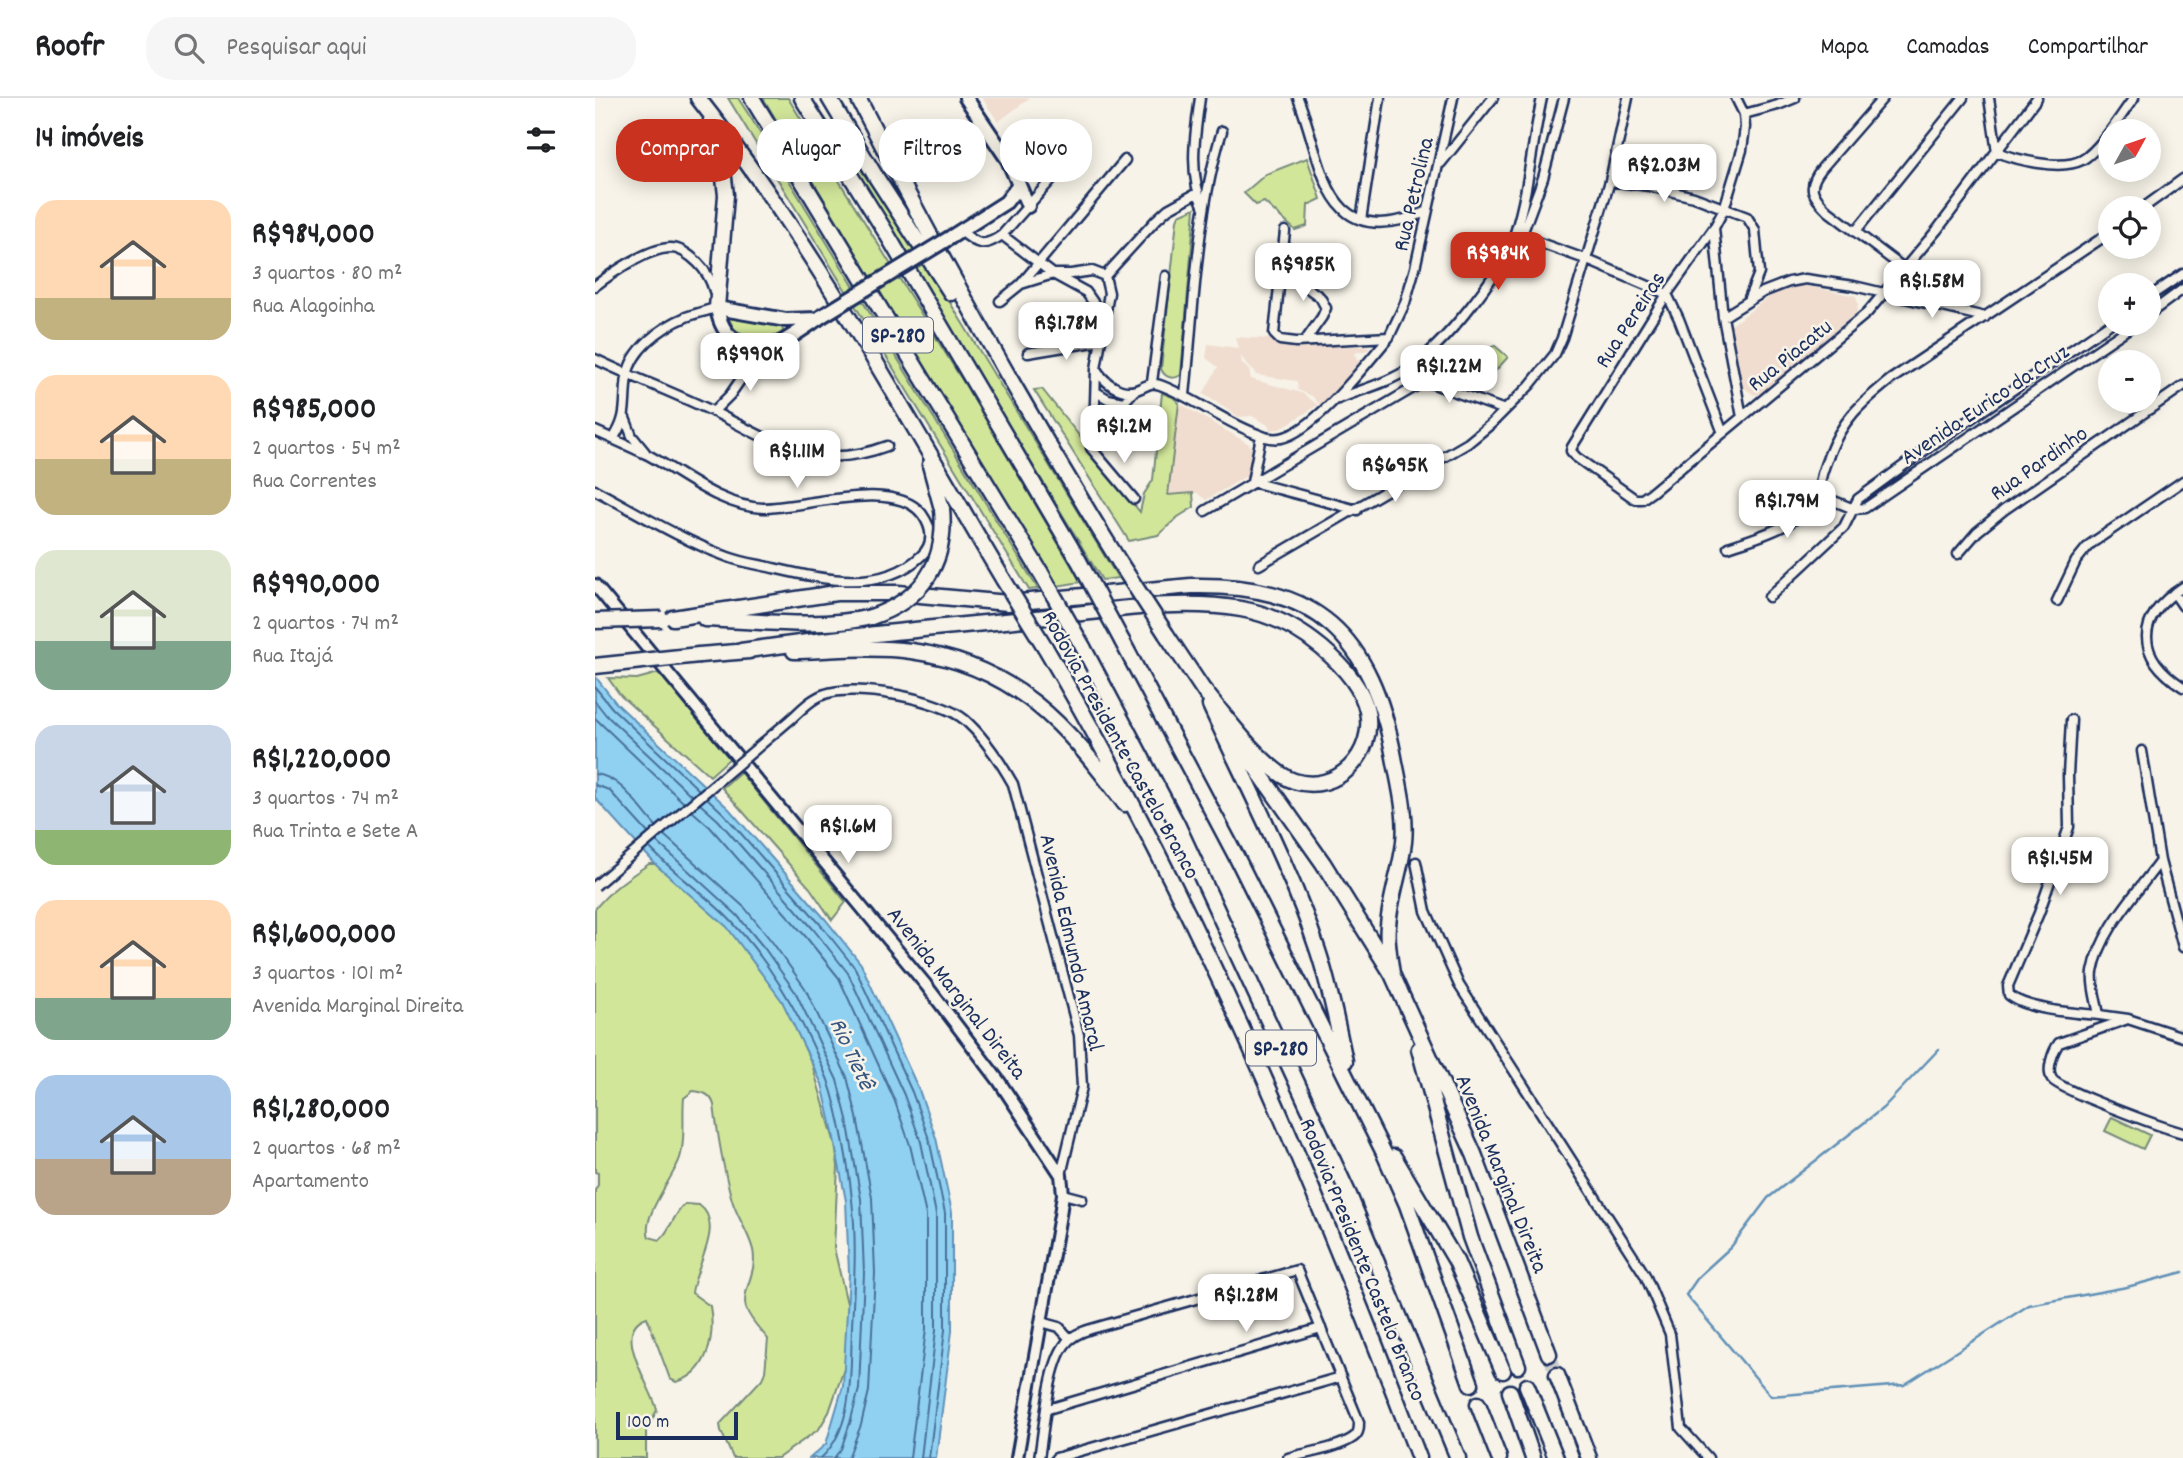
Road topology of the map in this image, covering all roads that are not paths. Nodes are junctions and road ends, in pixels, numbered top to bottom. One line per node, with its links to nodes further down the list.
1 (698, 98): 24 (highway, Rodovia Presidente Castelo Branco)
2 (752, 98): 172 (highway, Rodovia Presidente Castelo Branco / SP-280, bridge)
3 (802, 98): 149 (highway, Rodovia Presidente Castelo Branco / SP-280, bridge)
4 (820, 98): 32 (highway)
5 (829, 98): 32 (highway)
6 (858, 98): 98 (highway)
7 (958, 98): 26 (main road)
8 (966, 98): 26 (main road)
9 (1200, 98): 38 (street)
10 (1298, 98): 45 (street)
11 (1380, 98): 45 (street)
12 (1453, 98): 30 (street, Rua Petrolina)
13 (1493, 98): 30 (street)
14 (1542, 98): 31 (street)
15 (1564, 98): 33 (street)
16 (1628, 98): 35 (street)
17 (1736, 98): 25 (street)
18 (1795, 98): 25 (street)
19 (1883, 98): 48 (street)
20 (1963, 98): 48 (street)
21 (1989, 98): 28 (street)
22 (2036, 98): 28 (street, Rua Piacatu)
23 (2134, 98): 28 (street)
24 (709, 112): 70 (highway); 101 (highway, Rodovia Presidente Castelo Branco)
25 (1744, 114): 43 (street, Rua Pereiras)
26 (977, 118): 37 (main road)
27 (1222, 131): 42 (street)
28 (1997, 152): 56 (street, Rua Piacatu)
29 (1125, 160): 54 (street)
30 (1439, 166): 44 (street, Rua Petrolina)
31 (1530, 174): 33 (street); 51 (street)
32 (876, 177): 98 (highway)
33 (1543, 178): 51 (street)
34 (2183, 179): 39 (street)
35 (1610, 181): 43 (street); 53 (street)
36 (1049, 182): 41 (street)
37 (1019, 185): 40 (main road); 41 (main road)
38 (1196, 193): 42 (street); 59 (street)
39 (2160, 196)
40 (1006, 202): 41 (main road); 49 (main road)
41 (1028, 206): 50 (street)
42 (1204, 209): 97 (street)
43 (1724, 209): 46 (street, Rua Pereiras); 67 (street)
44 (1426, 212): 45 (street); 79 (street, Rua Petrolina)
45 (1361, 220)
46 (1714, 228): 65 (street, Rua Pereiras); 71 (street)
47 (1285, 231): 55 (street)
48 (1855, 232): 56 (street)
49 (956, 234): 50 (street); 73 (main road, bridge)
50 (1002, 235): 54 (street)
51 (1518, 235): 53 (street); 87 (street)
52 (2098, 241): 72 (street)
53 (1585, 258): 65 (street); 102 (street)
54 (1037, 263): 57 (street); 61 (street)
55 (1280, 268): 80 (street); 80 (street)
56 (1906, 270): 66 (street, Rua Piacatu)
57 (1053, 274): 59 (street); 61 (street); 78 (street)
58 (2183, 274): 63 (street)
59 (1105, 276): 78 (street)
60 (1166, 276): 92 (street)
61 (1021, 284): 68 (street)
62 (595, 286): 70 (street)
63 (2161, 289)
64 (2183, 289): 69 (street)
65 (1667, 294): 107 (street); 116 (street, Rua Pereiras)
66 (1884, 295): 67 (street); 72 (street); 104 (street, Rua Piacatu)
67 (1749, 300): 71 (street)
68 (1000, 302)
69 (2161, 305)
70 (717, 308): 74 (main road); 81 (main road); 83 (street)
71 (1723, 317): 104 (street)
72 (1986, 317): 117 (street)
73 (820, 318): 74 (main road); 77 (main road)
74 (786, 320): 77 (main road)
75 (2098, 332): 86 (street, Avenida Eurico da Cruz)
76 (2117, 336): 91 (street, Avenida Eurico da Cruz)
77 (790, 337): 81 (main road)
78 (1100, 337): 82 (street); 85 (street)
79 (1389, 337): 80 (street); 99 (street, Rua Petrolina)
80 (1305, 341)
81 (761, 350): 103 (street)
82 (1028, 353)
83 (636, 355): 88 (street); 89 (street)
84 (595, 359): 88 (street)
85 (1096, 369): 95 (street); 96 (street)
86 (2043, 369): 91 (street); 119 (street, Avenida Eurico da Cruz)
87 (1405, 371): 90 (street); 99 (street)
88 (627, 375): 89 (street); 94 (street)
89 (642, 381): 94 (street); 103 (street)
90 (1425, 381): 102 (street); 114 (street)
91 (2051, 381): 119 (street, Avenida Eurico da Cruz)
92 (1153, 383): 95 (street); 97 (street)
93 (2183, 386): 123 (street, Rua Pardinho)
94 (627, 390): 105 (street)
95 (1134, 391): 100 (street)
96 (1096, 392): 100 (street); 108 (street)
97 (1185, 396): 109 (street)
98 (1021, 400): 136 (highway, bridge)
99 (1336, 400): 109 (street)
100 (1123, 402): 108 (street)
101 (904, 410): 131 (highway, bridge); 139 (highway, Rodovia Presidente Castelo Branco, bridge)
102 (1506, 410): 121 (street)
103 (713, 412): 111 (street)
104 (1742, 417): 107 (street, Rua Piacatu)
105 (625, 418): 110 (street); 112 (street)
106 (595, 431): 110 (street)
107 (1723, 433): 116 (street, Rua Piacatu)
108 (1094, 435): 118 (street)
109 (1261, 436): 114 (street)
110 (613, 439): 112 (street)
111 (887, 446)
112 (647, 455): 115 (street)
113 (2183, 481): 129 (street)
114 (1252, 482): 120 (street); 121 (street)
115 (595, 490)
116 (1652, 492)
117 (1819, 495): 119 (street); 122 (street)
118 (1134, 499)
119 (1854, 509): 128 (street, Avenida Eurico da Cruz)
120 (1205, 510)
121 (1357, 510): 124 (street)
122 (1728, 547)
123 (1958, 554)
124 (1259, 565)
125 (595, 585): 151 (main road, Avenida Marginal Direita)
126 (2183, 587): 127 (street)
127 (2174, 593): 130 (street); 135 (street)
128 (1769, 597)
129 (2057, 601)
130 (2183, 606)
131 (667, 618): 132 (highway, bridge); 144 (highway)
132 (595, 621)
133 (735, 652): 134 (highway, bridge); 136 (highway); 139 (highway)
134 (595, 666)
135 (2183, 687)
136 (1202, 688): 144 (highway); 149 (highway)
137 (2071, 720): 146 (street)
138 (2142, 751): 140 (street)
139 (1154, 845): 171 (highway, Rodovia Presidente Castelo Branco)
140 (2159, 861): 143 (street); 146 (street)
141 (1416, 862): 177 (street)
142 (595, 886): 151 (street, Avenida Edmundo Amaral, bridge)
143 (2183, 947)
144 (1392, 974): 145 (highway, Avenida Marginal Direita)
145 (1407, 1007): 157 (highway, Avenida Marginal Direita); 158 (highway)
146 (2099, 1015): 147 (street)
147 (2128, 1019): 148 (street); 150 (street)
148 (2183, 1037)
149 (1352, 1088): 159 (highway); 162 (highway, Rodovia Presidente Castelo Branco / SP-280)
150 (2183, 1133)
151 (1061, 1175): 152 (main road, Avenida Edmundo Amaral)
152 (1063, 1194): 153 (street); 154 (main road, Avenida Edmundo Amaral)
153 (1081, 1199)
154 (1041, 1322): 156 (street); 167 (main road, Avenida Edmundo Amaral)
155 (1321, 1328): 156 (street); 161 (street); 166 (street)
156 (1069, 1339): 166 (street)
157 (1549, 1354)
158 (1518, 1366)
159 (1503, 1371)
160 (1557, 1375): 176 (highway)
161 (1341, 1377): 169 (street); 170 (street)
162 (1471, 1384)
163 (1527, 1386): 175 (highway)
164 (1510, 1392): 174 (highway)
165 (1478, 1404): 173 (highway)
166 (1048, 1409): 168 (street)
167 (1017, 1458)
168 (1039, 1458)
169 (1056, 1458)
170 (1288, 1458)
171 (1419, 1458)
172 (1458, 1458)
173 (1499, 1458)
174 (1533, 1458)
175 (1556, 1458)
176 (1589, 1458)
177 (1708, 1458)

